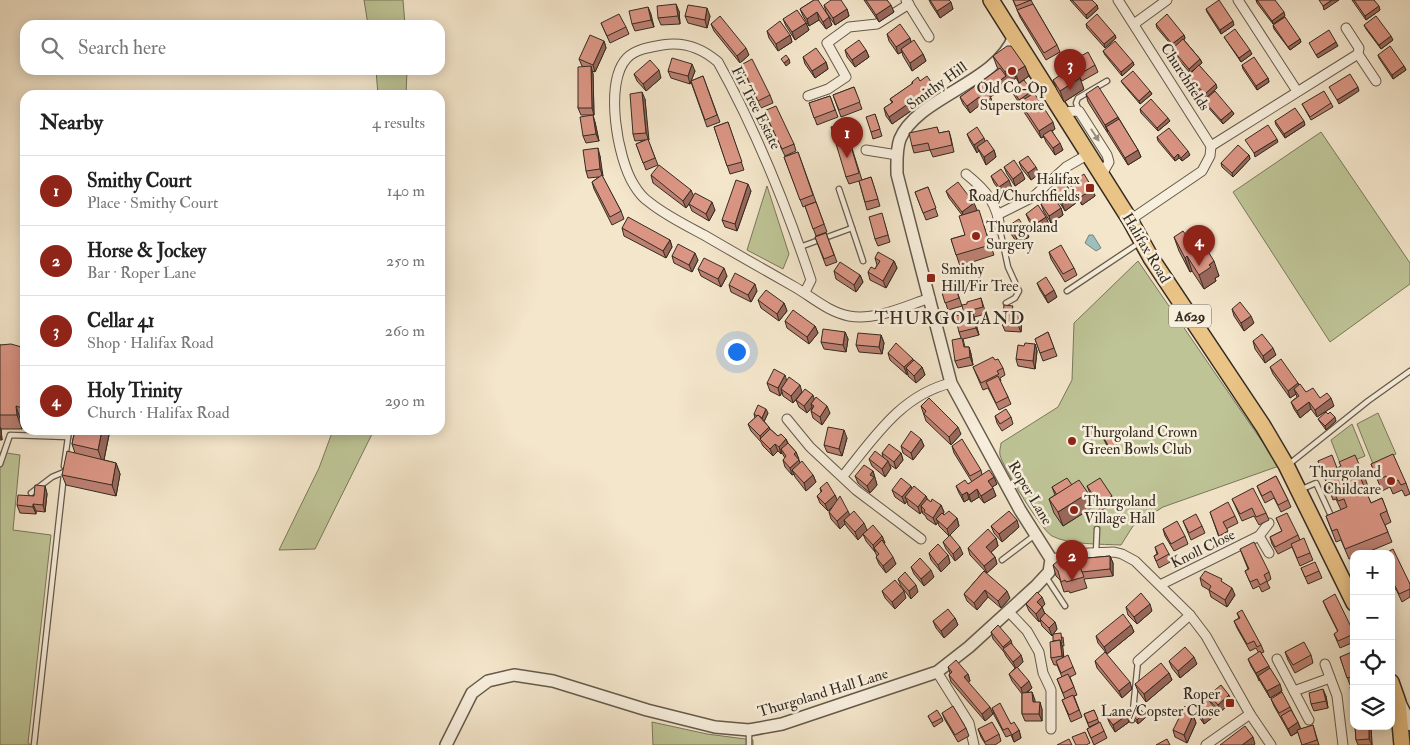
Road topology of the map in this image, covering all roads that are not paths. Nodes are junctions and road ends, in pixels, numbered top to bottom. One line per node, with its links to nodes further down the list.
1 (1118, 0): 6 (street, Churchfields)
2 (1167, 0): 6 (street)
3 (1238, 0): 13 (street)
4 (907, 2): 9 (street); 14 (street)
5 (996, 3): 8 (highway, Halifax Road / A629)
6 (1134, 24): 17 (street, Churchfields)
7 (1346, 28): 10 (street)
8 (1014, 36): 16 (highway, Halifax Road / A629); 19 (street, Smithy Hill)
9 (929, 38)
10 (1358, 54): 12 (street); 13 (street)
11 (1107, 81): 15 (lane)
12 (1376, 81)
13 (1297, 91): 17 (street)
14 (808, 96)
15 (1079, 111): 16 (street); 23 (street, one-way to 23)
16 (1061, 112): 20 (highway, Halifax Road / A629)
17 (1210, 146): 26 (street)
18 (866, 150): 19 (street)
19 (897, 155): 21 (street, Smithy Hill)
20 (1087, 155): 23 (highway, Halifax Road / A629); 25 (street)
21 (897, 171): 34 (street, Roper Lane)
22 (966, 174): 25 (street)
23 (1101, 176): 26 (highway, Halifax Road / A629)
24 (838, 189): 27 (lane)
25 (999, 214): 28 (street)
26 (1130, 220): 29 (highway, Halifax Road / A629)
27 (852, 228): 30 (lane); 31 (lane)
28 (1000, 230): 35 (lane)
29 (1142, 241): 32 (lane); 41 (highway, Halifax Road / A629)
30 (800, 247): 33 (street, Fir Tree Estate); 33 (street, Fir Tree Estate)
31 (863, 261)
32 (1067, 291)
33 (805, 292): 34 (street, Fir Tree Estate)
34 (930, 298): 37 (street, Roper Lane)
35 (1006, 303)
36 (1410, 372): 41 (lane)
37 (951, 383): 43 (street); 49 (street, Roper Lane)
38 (787, 419): 43 (street)
39 (68, 437): 40 (lane); 42 (lane)
40 (0, 464)
41 (1287, 466): 44 (highway, Halifax Road / A629)
42 (64, 472): 45 (lane); 76 (lane)
43 (843, 476): 51 (street)
44 (1298, 490): 46 (lane); 58 (highway, Halifax Road / A629)
45 (31, 493)
46 (1332, 518)
47 (1269, 523): 50 (street, Knoll Close)
48 (1098, 529): 52 (lane)
49 (1036, 534): 54 (street, Roper Lane); 55 (lane)
50 (1259, 536): 53 (street, Knoll Close); 57 (street, Knoll Close)
51 (921, 539)
52 (1096, 553): 54 (street); 57 (street)
53 (1269, 553)
54 (1051, 559): 56 (street, Thurgoland Hall Lane)
55 (1002, 560)
56 (1045, 576): 59 (lane); 60 (street, Thurgoland Hall Lane)
57 (1160, 585): 61 (street)
58 (1350, 595)
59 (1065, 606)
60 (1009, 612): 65 (street, Thurgoland Hall Lane); 74 (street)
61 (1190, 615): 63 (street); 70 (street)
62 (1277, 659): 68 (street)
63 (1138, 661): 71 (lane)
64 (1325, 664): 66 (street)
65 (937, 672): 75 (street, Thurgoland Hall Lane); 79 (street)
66 (1330, 678): 68 (street); 82 (street)
67 (1392, 685): 69 (highway)
68 (1294, 691): 72 (street)
69 (1398, 702): 73 (main road); 83 (highway)
70 (1250, 714): 80 (street); 81 (street)
71 (1132, 720)
72 (1309, 720)
73 (1410, 724)
74 (1051, 729)
75 (749, 730): 77 (street, Thurgoland Hall Lane); 78 (lane)
76 (34, 745)
77 (446, 745)
78 (749, 745)
79 (974, 745)
80 (1206, 745)
81 (1271, 745)
82 (1343, 745)
83 (1402, 745)

